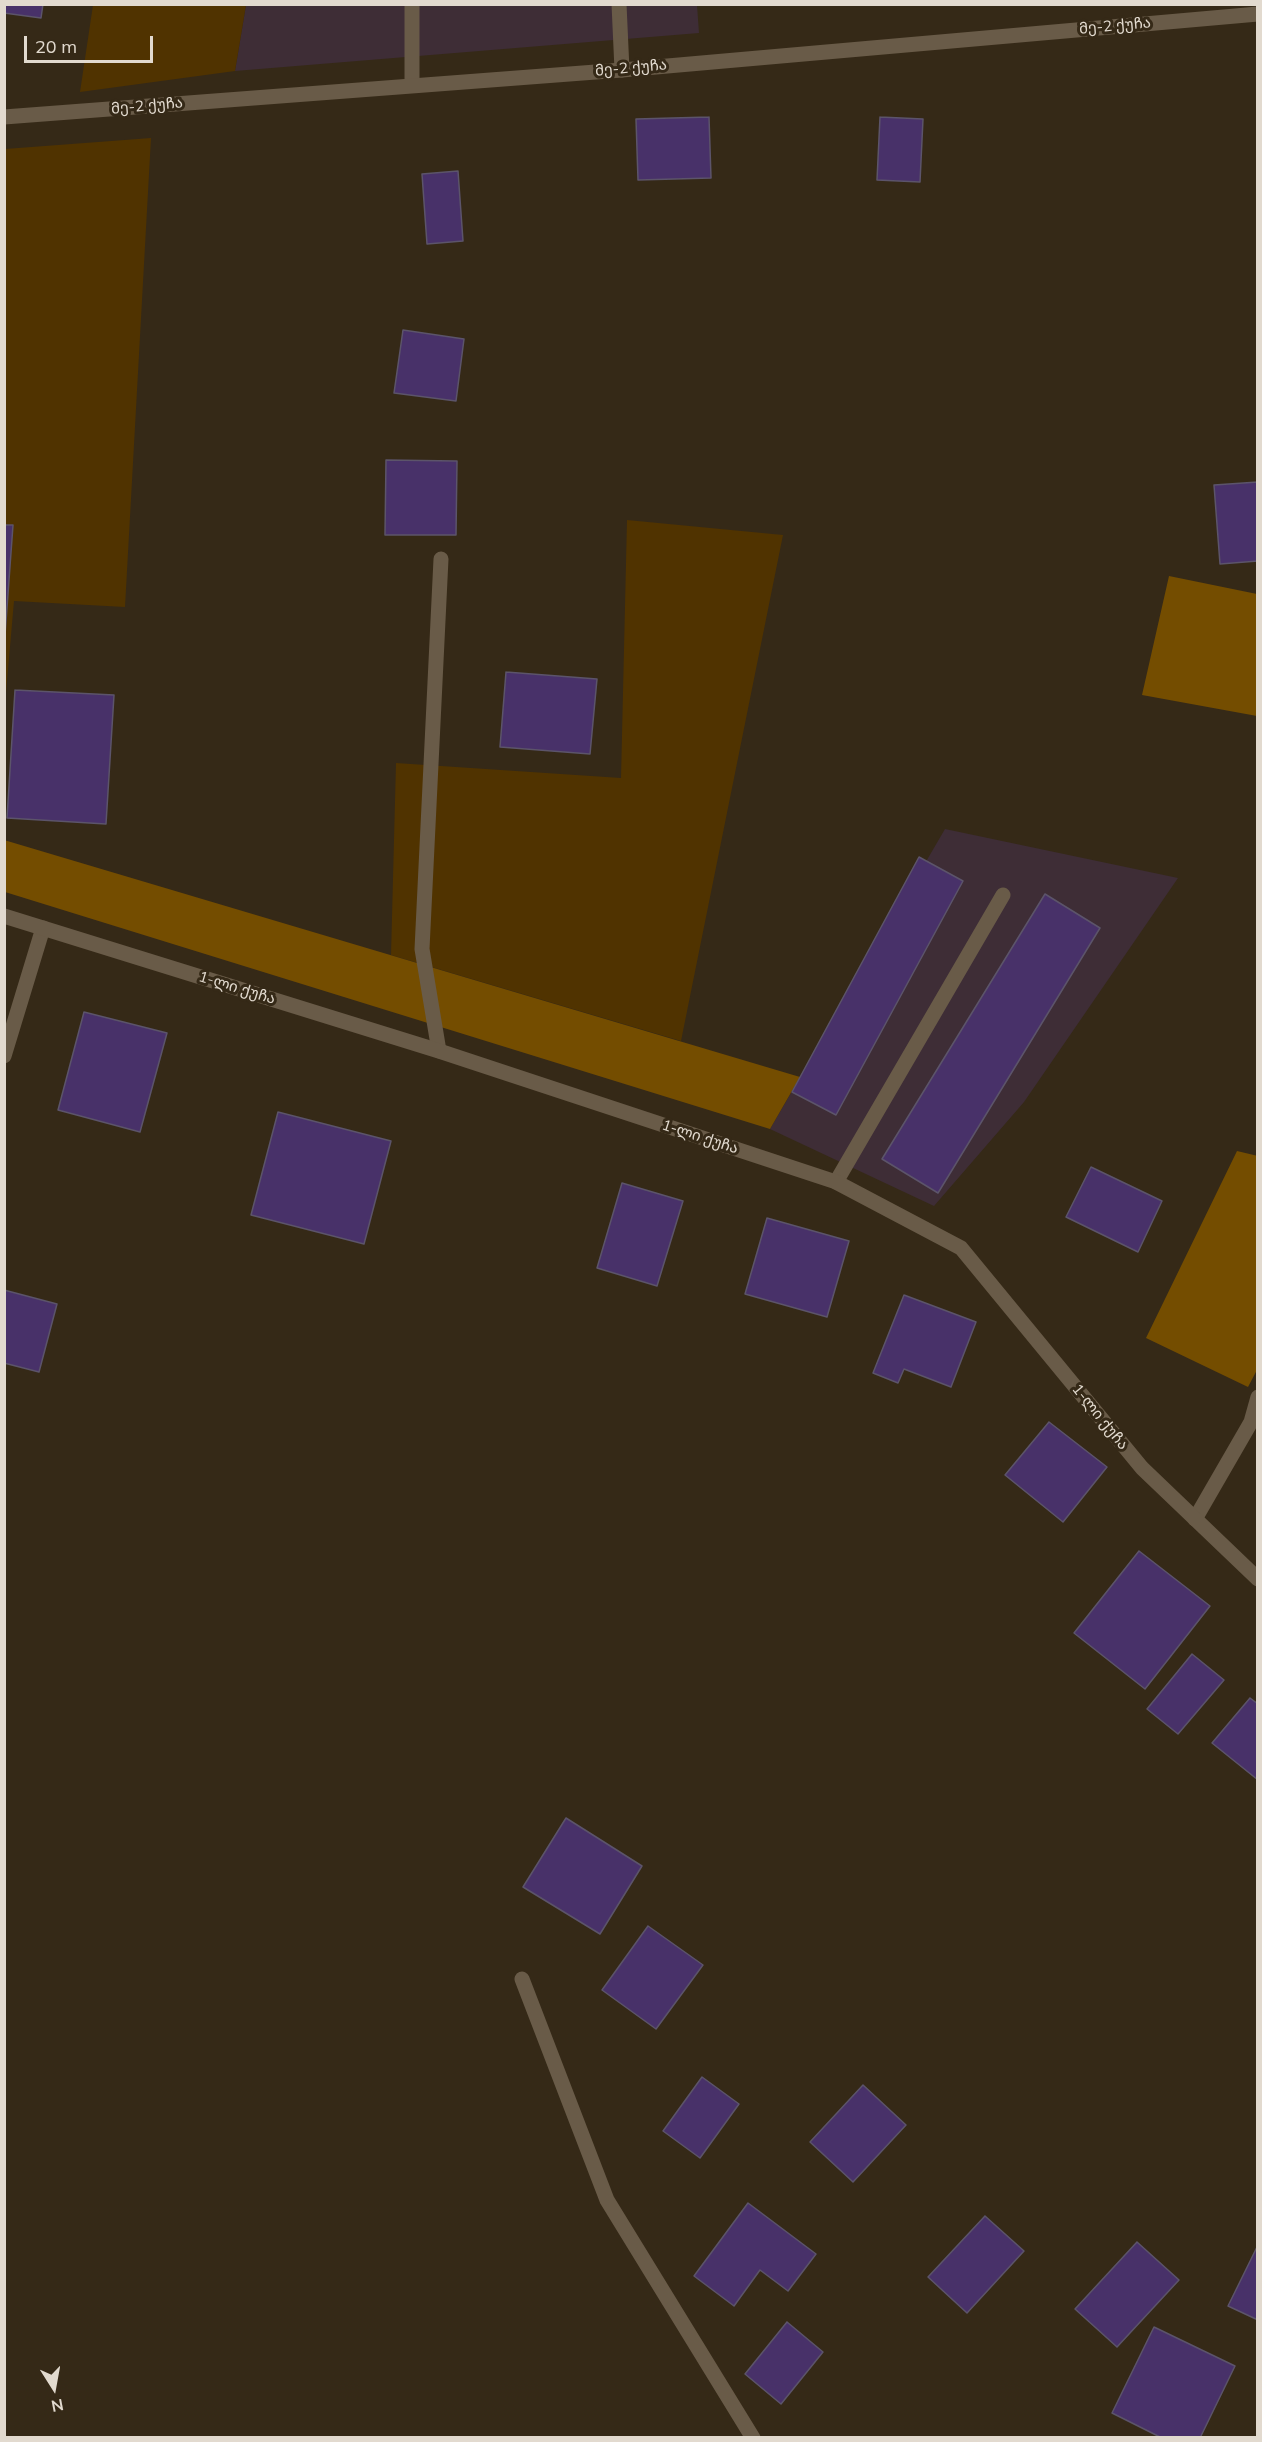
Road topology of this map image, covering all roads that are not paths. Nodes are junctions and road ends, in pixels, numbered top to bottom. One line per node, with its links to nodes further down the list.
1 (412, 4): 5 (street)
2 (619, 4): 4 (street)
3 (1257, 14): 4 (street, მე-2 ქუჩა)
4 (622, 69): 5 (street, მე-2 ქუჩა)
5 (412, 85): 6 (street, მე-2 ქუჩა)
6 (4, 117)
7 (441, 559): 11 (street)
8 (1003, 896): 13 (street)
9 (4, 916): 10 (street, 1-ლი ქუჩა)
10 (43, 928): 11 (street, 1-ლი ქუჩა); 12 (street)
11 (439, 1051): 13 (street, 1-ლი ქუჩა)
12 (4, 1056)
13 (836, 1182): 15 (street, 1-ლი ქუჩა)
14 (1257, 1397): 15 (street)
15 (1195, 1519): 16 (street, 1-ლი ქუჩა)
16 (1257, 1579)
17 (522, 1979): 18 (street)
18 (753, 2438)

